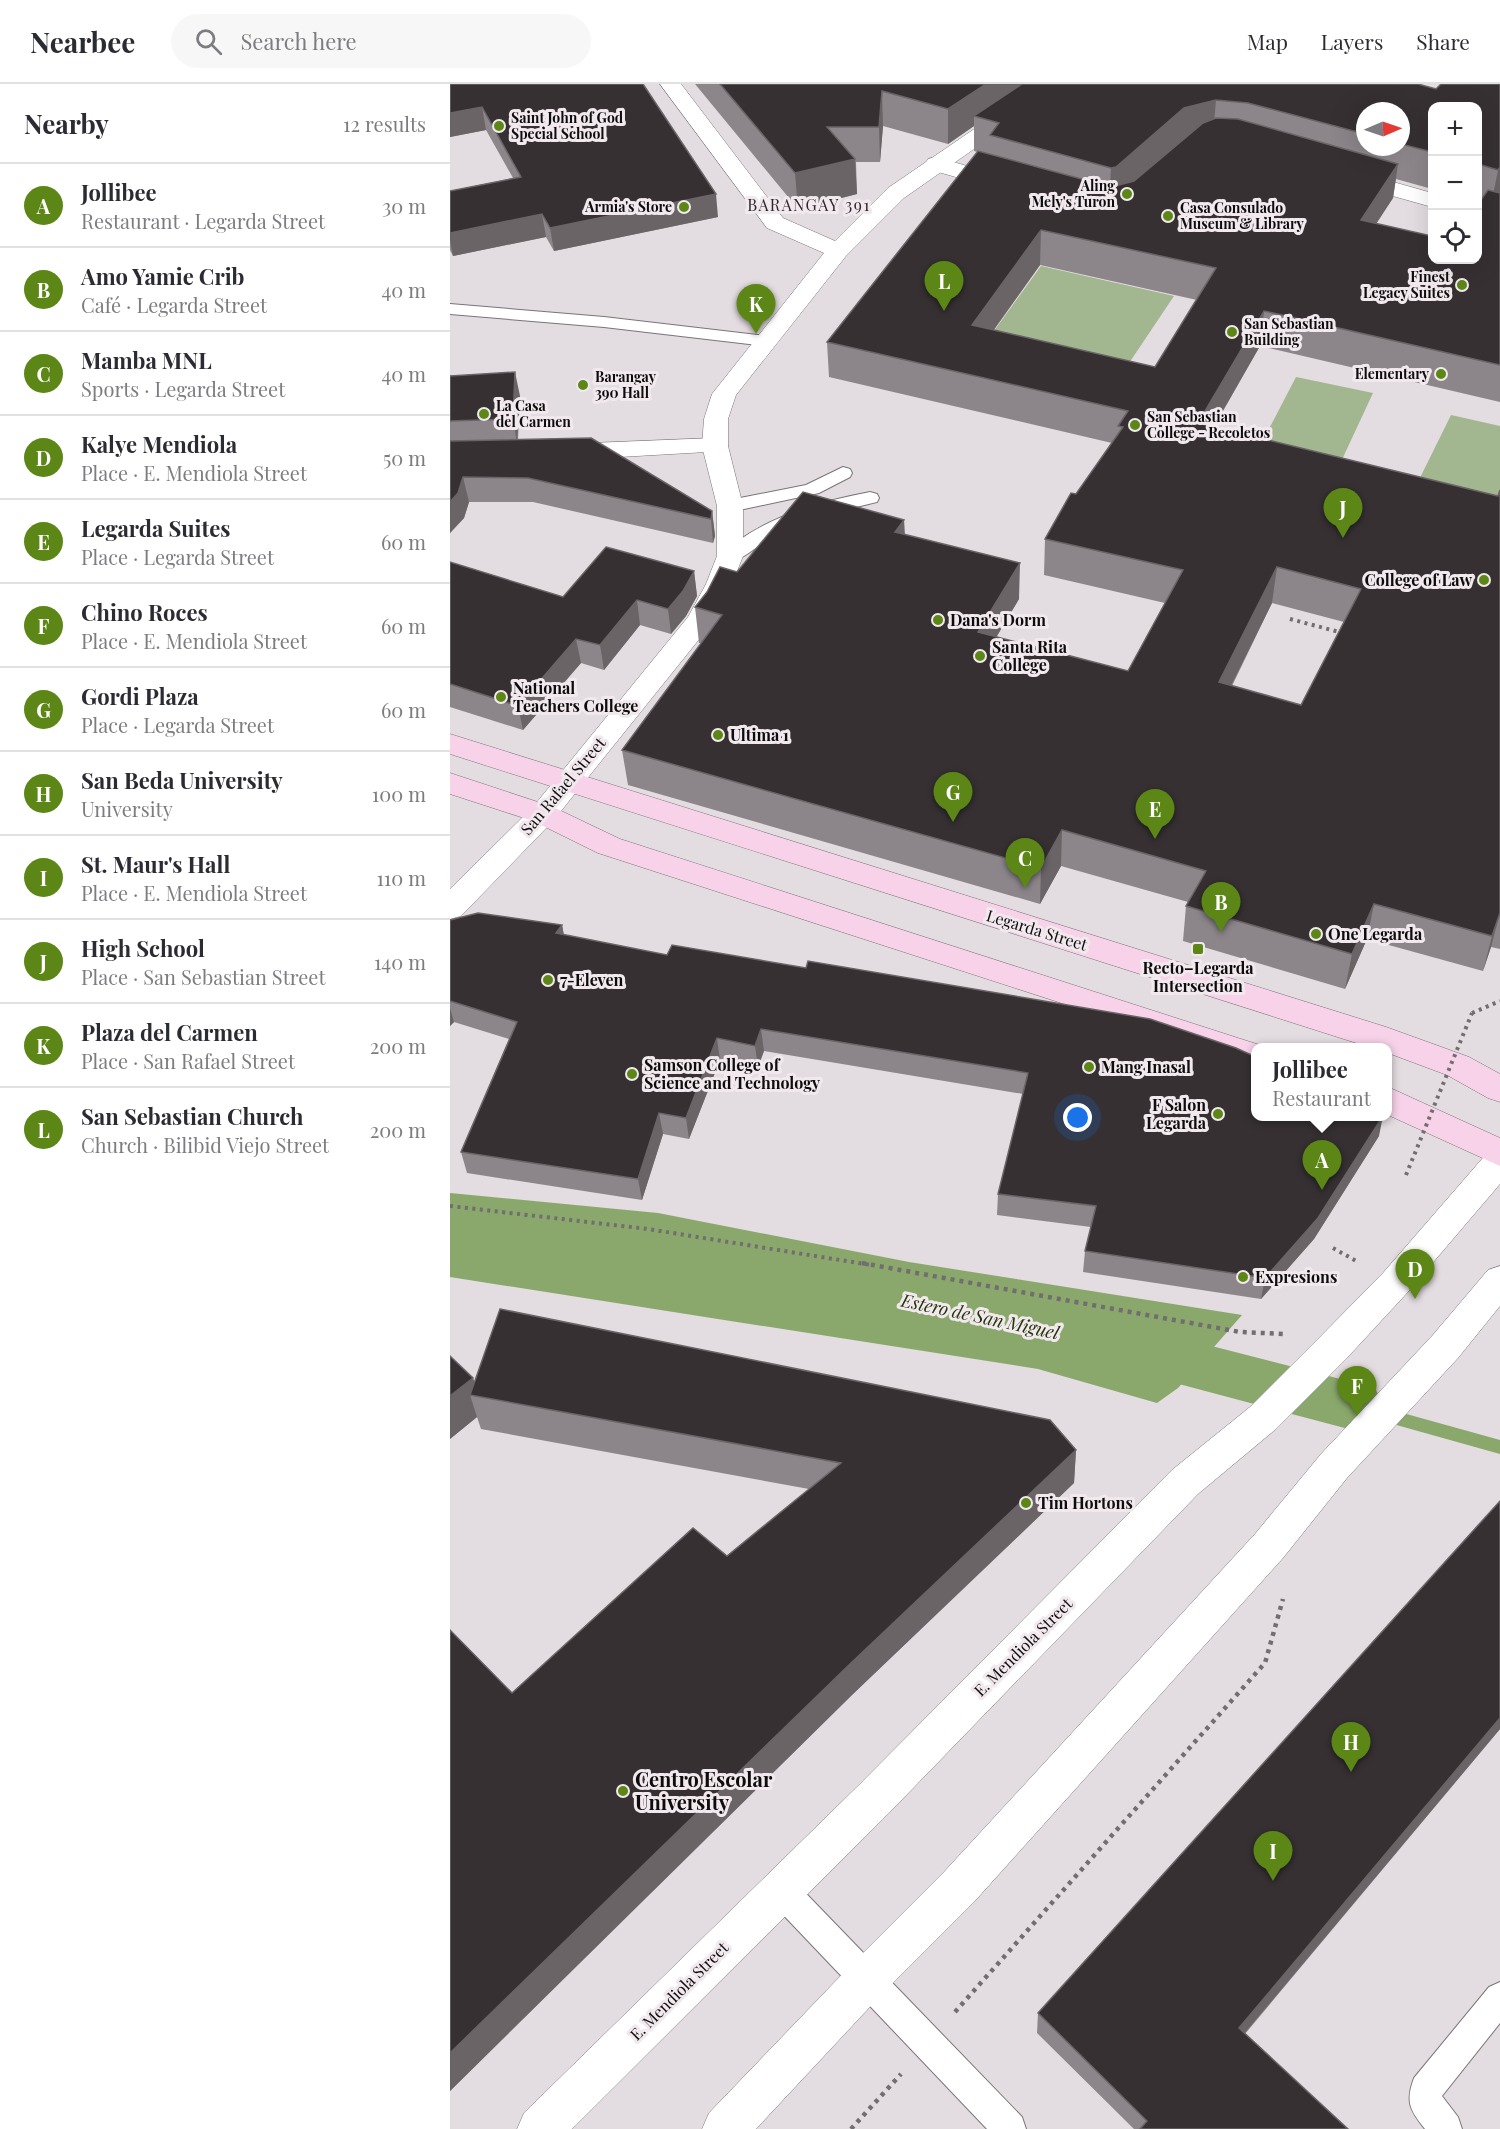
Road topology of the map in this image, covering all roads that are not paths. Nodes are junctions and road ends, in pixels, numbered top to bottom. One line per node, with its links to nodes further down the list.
1 (670, 84): 7 (street)
2 (1054, 84): 3 (street, San Rafael Street)
3 (936, 164): 5 (street); 7 (street, San Rafael Street)
4 (1335, 172): 6 (street)
5 (1019, 189)
6 (1428, 199)
7 (838, 251): 9 (street, San Rafael Street)
8 (450, 309): 9 (lane)
9 (766, 341): 10 (street, San Rafael Street)
10 (715, 446): 11 (street); 14 (street, San Rafael Street)
11 (545, 453)
12 (843, 473): 14 (lane)
13 (870, 498): 15 (lane)
14 (730, 506): 15 (street, San Rafael Street)
15 (730, 556): 17 (street, San Rafael Street)
16 (450, 744): 17 (main road, Legarda Street)
17 (570, 781): 19 (street, San Rafael Street); 22 (main road, Legarda Street)
18 (450, 783): 19 (main road)
19 (543, 814): 20 (street, San Rafael Street); 21 (main road)
20 (450, 908)
21 (1251, 1052)
22 (1500, 1089)
23 (1392, 1102): 24 (main road)
24 (1500, 1153)
25 (1500, 1161): 27 (street, E. Mendiola Street)
26 (1500, 1280): 28 (street)
27 (782, 1890): 28 (lane); 30 (street, E. Mendiola Street)
28 (867, 1979): 31 (street); 32 (lane)
29 (1500, 1998): 33 (lane)
30 (540, 2129)
31 (725, 2129)
32 (1010, 2129)
33 (1446, 2129)

